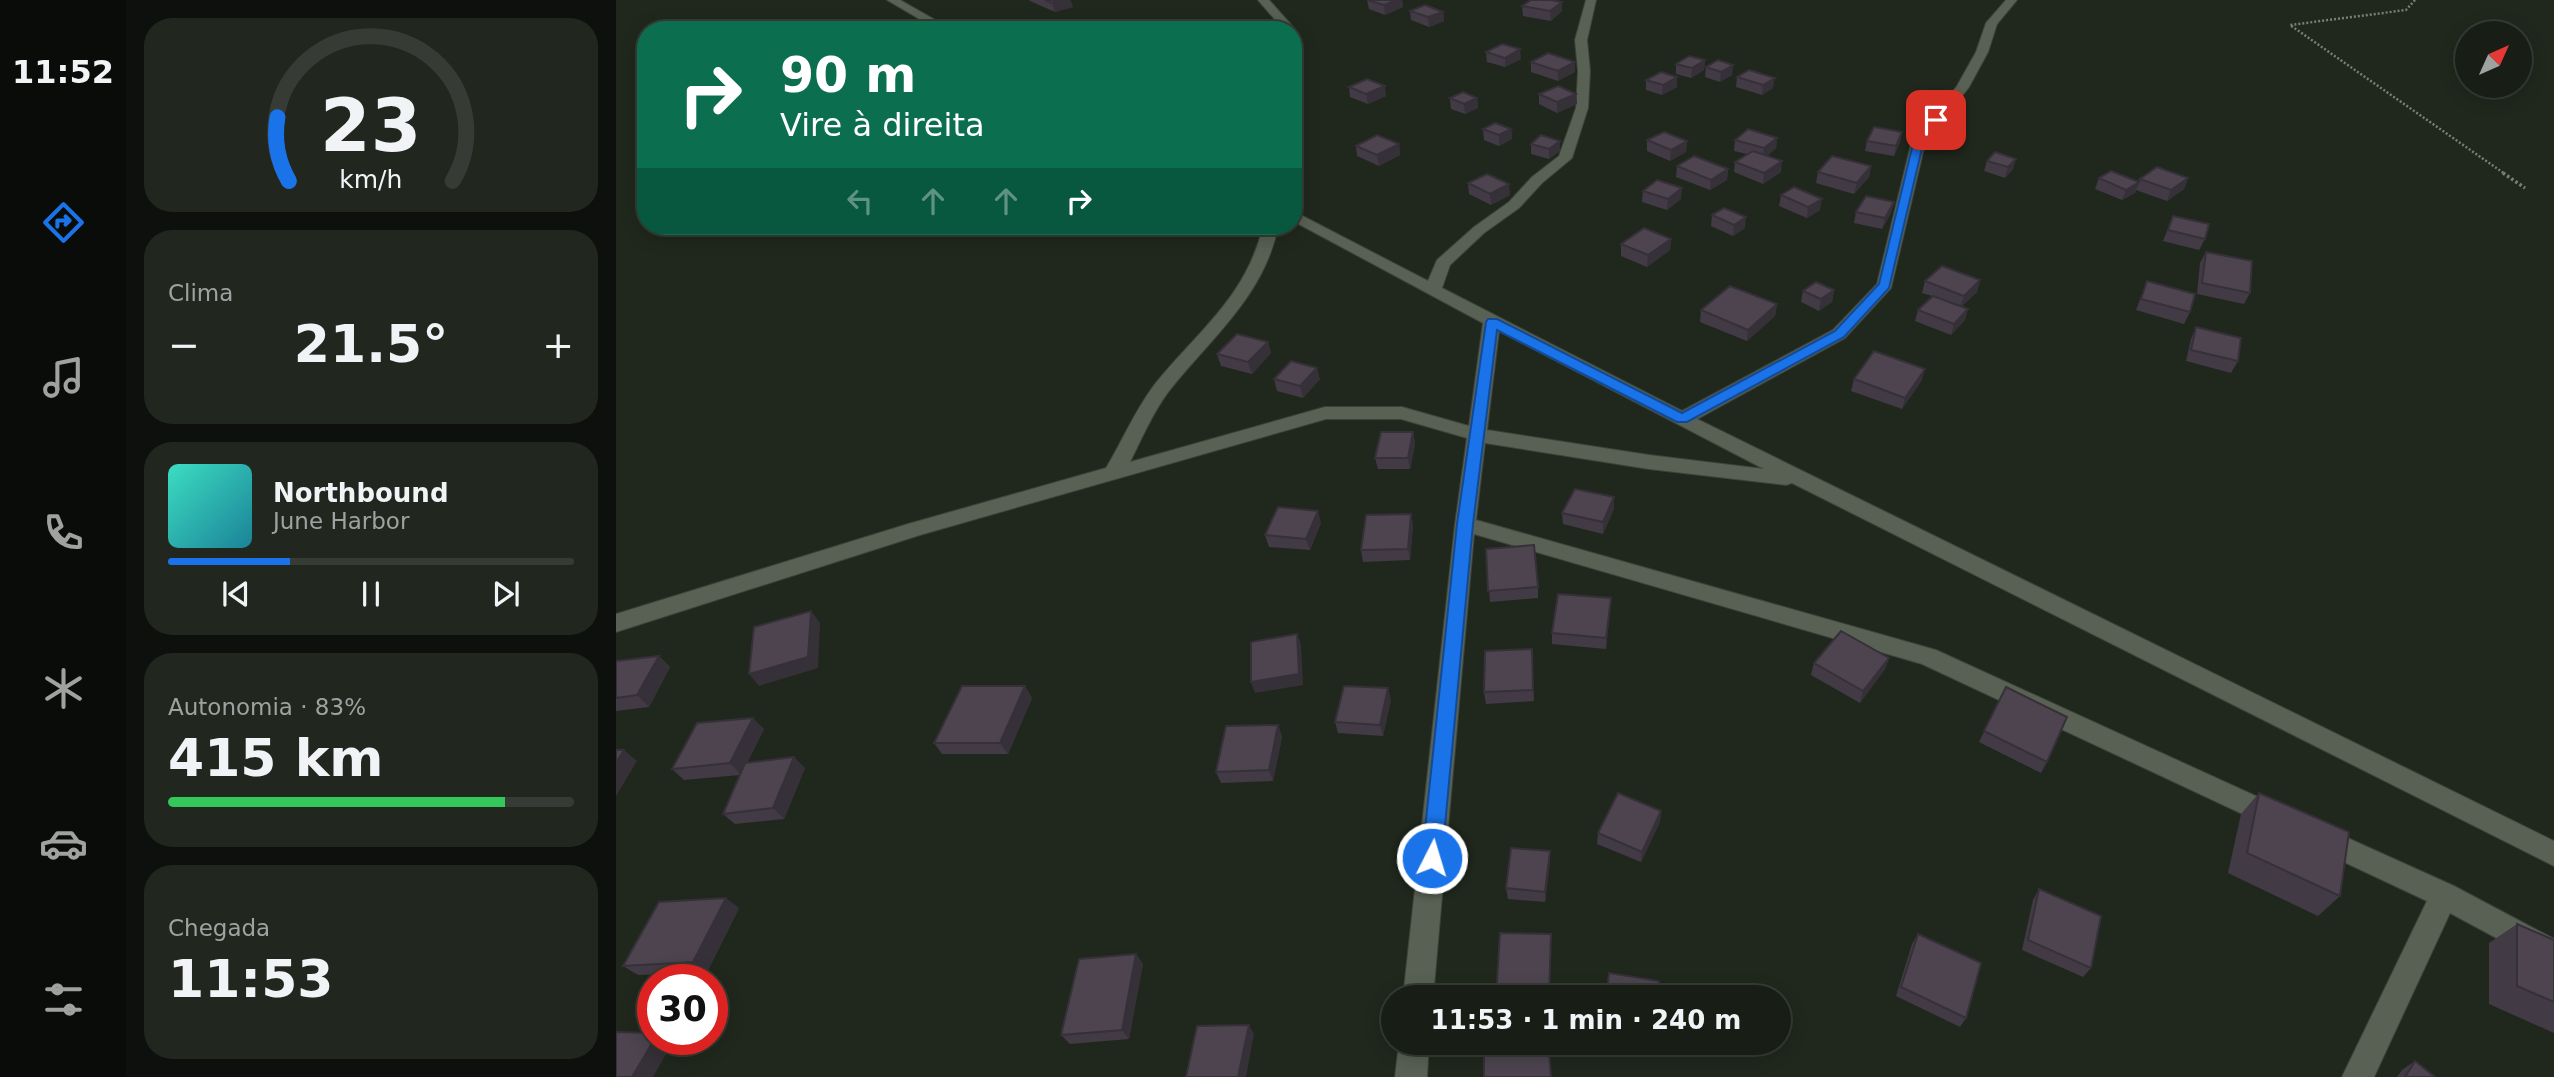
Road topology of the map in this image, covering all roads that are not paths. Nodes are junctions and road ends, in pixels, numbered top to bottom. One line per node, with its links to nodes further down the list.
1 (1263, 0): 6 (street)
2 (1591, 0): 9 (street)
3 (2012, 0): 11 (street)
4 (896, 1): 5 (street)
5 (931, 21)
6 (1282, 21)
7 (1302, 220): 9 (street)
8 (1269, 235): 13 (street)
9 (1433, 290): 10 (street)
10 (1492, 322): 11 (street); 12 (street)
11 (1682, 419): 14 (street)
12 (1477, 435): 13 (street); 14 (street); 15 (street)
13 (1114, 472): 16 (street)
14 (1799, 479): 17 (street)
15 (1465, 524): 18 (street); 20 (street)
16 (616, 623)
17 (2554, 854)
18 (2444, 895): 19 (street); 23 (street)
19 (2554, 955)
20 (1419, 985)
21 (1413, 1055): 22 (street)
22 (1411, 1077)
23 (2358, 1077)

